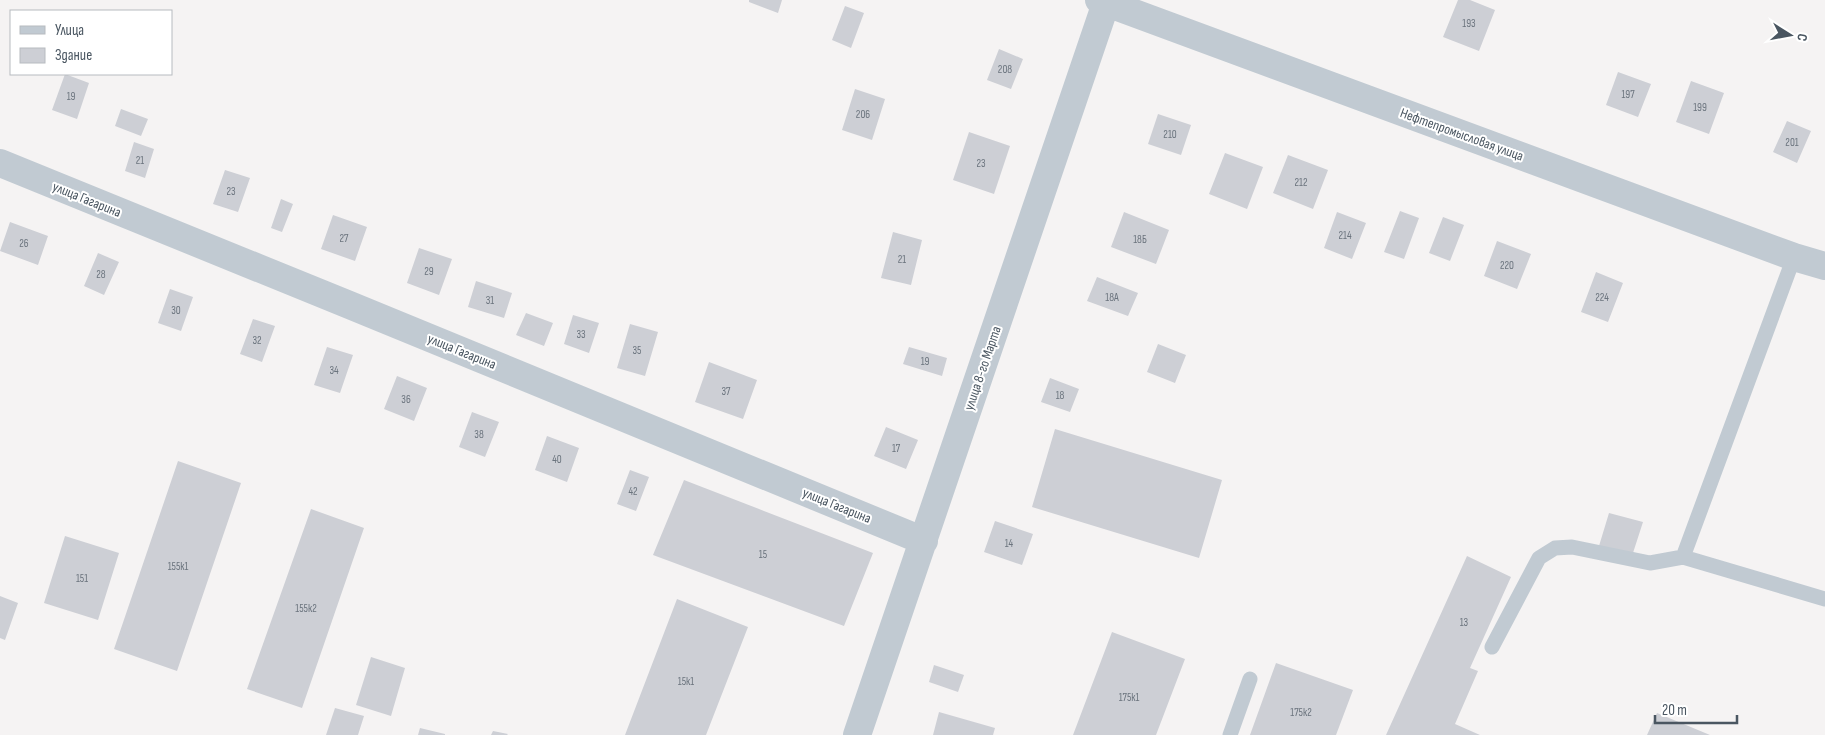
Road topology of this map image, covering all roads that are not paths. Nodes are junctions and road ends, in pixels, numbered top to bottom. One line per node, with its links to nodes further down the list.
1 (1104, 1): 3 (street, Нефтепромысловая улица); 5 (street, улица 8-го Марта)
2 (0, 163): 5 (street, улица Гагарина)
3 (1794, 257): 4 (street, Нефтепромысловая улица); 6 (lane)
4 (1825, 266)
5 (924, 541): 10 (street, улица 8-го Марта)
6 (1683, 557): 7 (lane); 8 (lane)
7 (1825, 599)
8 (1492, 646)
9 (1250, 679): 11 (lane)
10 (857, 735)
11 (1230, 735)

